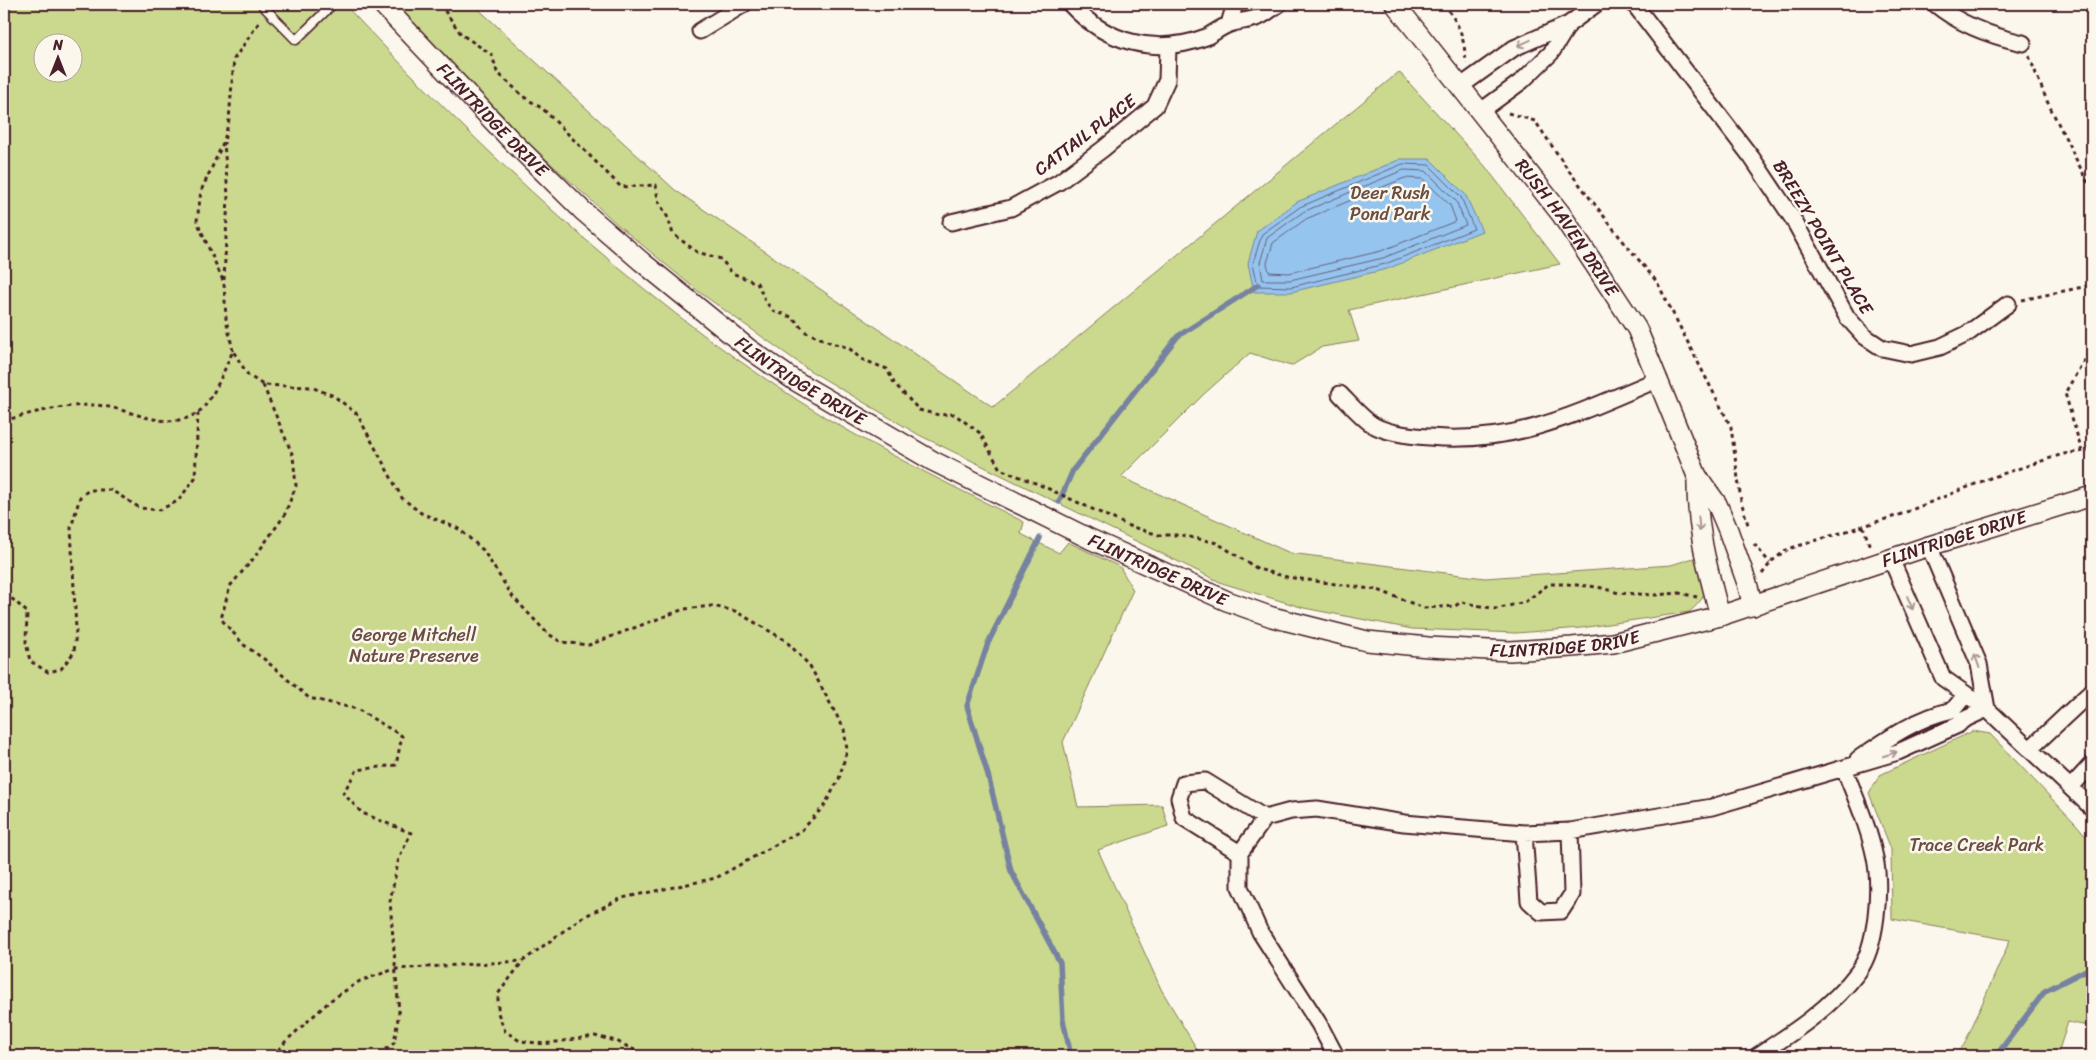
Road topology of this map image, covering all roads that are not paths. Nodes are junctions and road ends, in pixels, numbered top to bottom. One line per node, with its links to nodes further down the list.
1 (333, 4): 11 (lane)
2 (382, 4): 28 (street, FLINTRIDGE DRIVE)
3 (744, 4): 14 (street)
4 (1070, 4): 16 (street)
5 (1235, 4): 12 (street)
6 (1279, 4): 12 (street)
7 (1395, 4): 17 (street, RUSH HAVEN DRIVE)
8 (1596, 4): 13 (street)
9 (1634, 4): 20 (street, BREEZY POINT PLACE)
10 (1935, 4): 15 (street)
11 (264, 7)
12 (1229, 24): 16 (street)
13 (1569, 24): 17 (street, one-way to 17); 18 (street)
14 (700, 31)
15 (2023, 43)
16 (1168, 47): 19 (street, CATTAIL PLACE)
17 (1468, 81): 18 (street, RUSH HAVEN DRIVE)
18 (1488, 106): 21 (street, RUSH HAVEN DRIVE)
19 (951, 222)
20 (2008, 304)
21 (1659, 379): 22 (street); 23 (street, RUSH HAVEN DRIVE)
22 (1340, 394)
23 (1697, 476): 27 (street, RUSH HAVEN DRIVE); 28 (street, RUSH HAVEN DRIVE, one-way to 28)
24 (2092, 496): 25 (street, FLINTRIDGE DRIVE)
25 (1929, 546): 26 (street, FLINTRIDGE DRIVE); 31 (street, one-way to 25)
26 (1891, 559): 27 (street, FLINTRIDGE DRIVE); 30 (street, one-way to 30)
27 (1753, 606): 28 (street, FLINTRIDGE DRIVE)
28 (1720, 616)
29 (2092, 692): 32 (street)
30 (1966, 694): 31 (street); 34 (street)
31 (1987, 709): 32 (street); 34 (street, one-way to 31)
32 (2030, 749): 35 (street)
33 (2092, 764): 35 (street)
34 (1844, 768): 38 (street); 42 (street)
35 (2071, 787): 36 (street)
36 (2092, 808)
37 (1265, 818): 39 (street); 40 (street); 40 (street)
38 (1570, 831): 39 (street); 39 (street)
39 (1524, 833)
40 (1240, 853): 41 (street)
41 (1336, 1056)
42 (1757, 1056)

